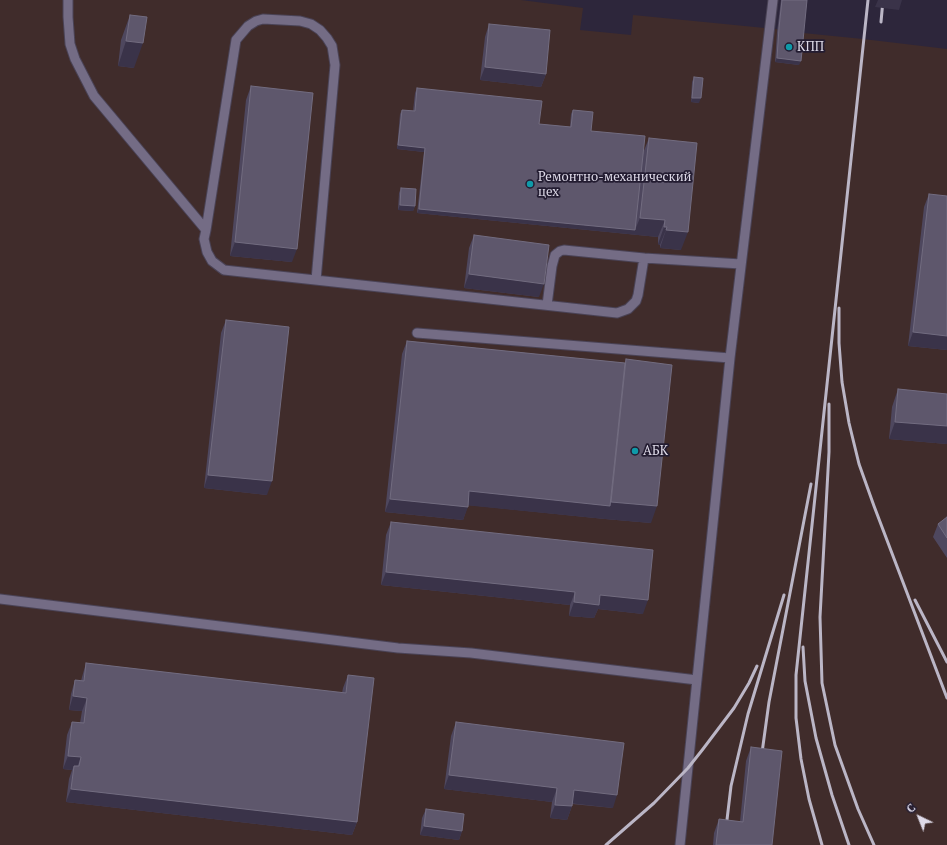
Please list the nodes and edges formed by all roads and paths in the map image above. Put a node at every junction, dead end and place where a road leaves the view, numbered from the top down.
1 (68, 0) edge
2 (773, 0) edge
3 (206, 230) junction
4 (644, 258) junction
5 (742, 264) junction
6 (316, 280) junction
7 (547, 305) junction
8 (417, 333) dead end
9 (730, 358) junction
10 (0, 600) edge
11 (697, 680) junction
12 (680, 845) edge

1 - 3 lane
2 - 5 lane
3 - 6 lane
3 - 6 lane
4 - 5 lane
4 - 7 lane
4 - 7 lane
5 - 9 lane
6 - 7 lane
8 - 9 lane
9 - 11 lane
10 - 11 lane
11 - 12 lane

